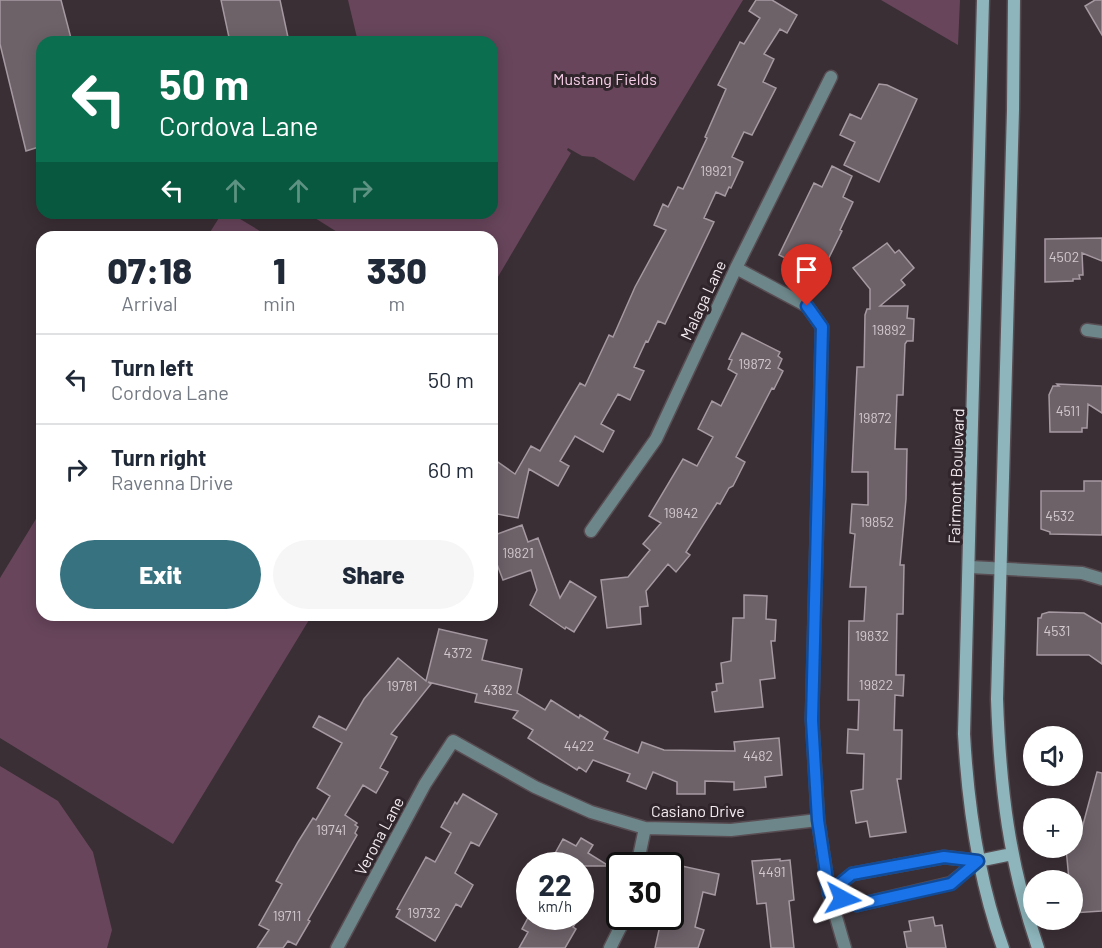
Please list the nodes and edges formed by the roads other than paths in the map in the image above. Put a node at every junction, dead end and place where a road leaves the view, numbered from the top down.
1 (983, 0) edge
2 (1014, 0) edge
3 (831, 77) dead end
4 (736, 268) junction
5 (1087, 330) dead end
6 (1102, 332) edge
7 (591, 531) dead end
8 (970, 567) junction
9 (1001, 568) junction
10 (1102, 579) edge
11 (453, 741) joint
12 (818, 820) junction
13 (645, 828) junction
14 (640, 852) edge
15 (1011, 854) junction
16 (978, 861) junction
17 (829, 893) junction
18 (619, 930) edge
19 (337, 948) edge
20 (610, 948) edge
21 (845, 948) edge
22 (1003, 948) edge
23 (1038, 948) edge

1 - 8 main road, Fairmont Boulevard
2 - 9 main road
3 - 4 street, Malaga Lane
4 - 7 street, Malaga Lane
4 - 12 street
5 - 6 street
8 - 9 street
8 - 16 main road, Fairmont Boulevard
9 - 10 street
9 - 15 main road
11 - 13 street, Casiano Drive
11 - 19 street, Verona Lane
12 - 13 street, Casiano Drive
12 - 17 street
13 - 14 street
15 - 16 main road
15 - 23 main road
16 - 17 street
16 - 17 street
16 - 22 main road, Fairmont Boulevard
17 - 21 street
18 - 20 street

